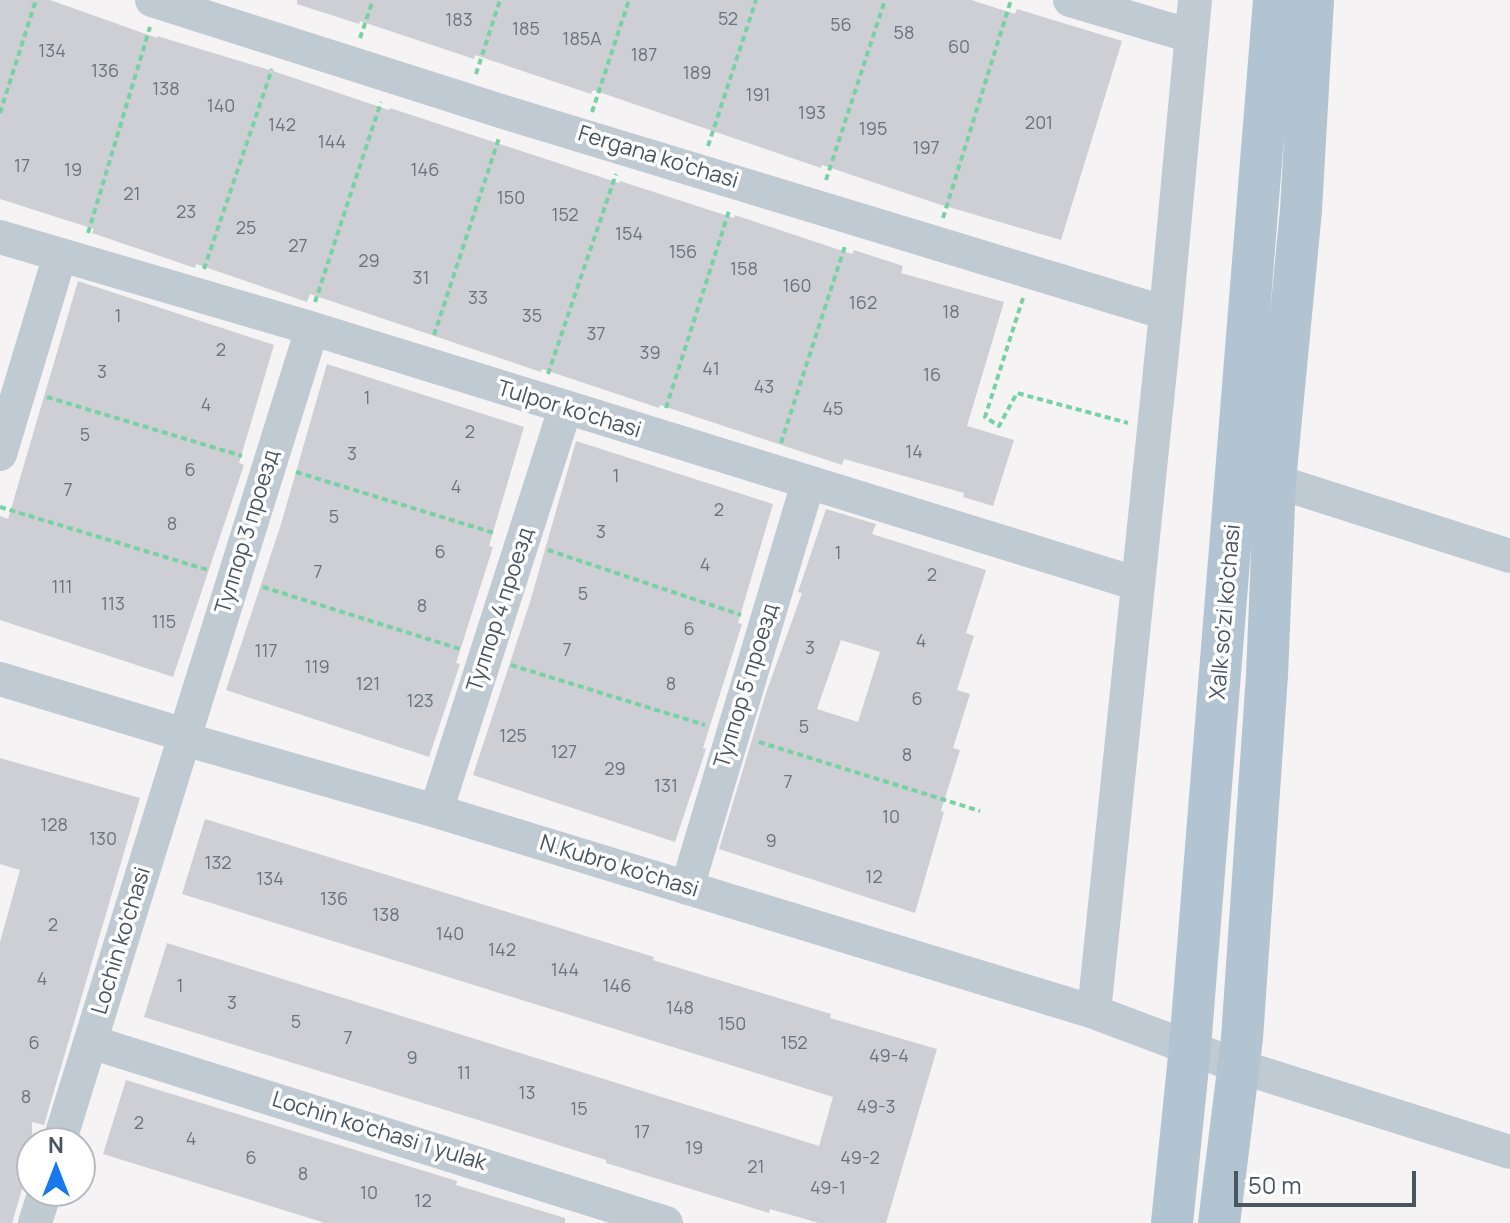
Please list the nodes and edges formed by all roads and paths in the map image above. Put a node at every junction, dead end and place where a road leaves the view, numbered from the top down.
1 (36, 0) edge
2 (373, 0) edge
3 (500, 0) edge
4 (629, 0) edge
5 (756, 0) edge
6 (885, 0) edge
7 (1011, 0) edge
8 (1070, 0) edge
9 (1195, 0) edge
10 (1274, 0) edge
11 (1313, 0) edge
12 (155, 1) edge
13 (227, 11) edge
14 (1191, 36) junction
15 (282, 40) junction
16 (352, 63) junction
17 (389, 75) junction
18 (467, 100) junction
19 (0, 113) edge
20 (507, 113) junction
21 (584, 136) junction
22 (624, 149) junction
23 (700, 171) junction
24 (738, 182) junction
25 (817, 205) junction
26 (854, 219) junction
27 (0, 237) edge
28 (935, 243) junction
29 (69, 258) junction
30 (1032, 273) junction
31 (196, 295) junction
32 (1166, 313) junction
33 (309, 328) junction
34 (424, 365) junction
35 (20, 389) junction
36 (552, 405) junction
37 (1154, 430) junction
38 (656, 437) junction
39 (0, 454) edge
40 (269, 464) junction
41 (772, 472) junction
42 (1275, 481) junction
43 (808, 483) junction
44 (522, 542) junction
45 (1510, 556) edge
46 (1138, 584) junction
47 (766, 623) junction
48 (0, 679) edge
49 (184, 737) junction
50 (436, 811) junction
51 (687, 888) junction
52 (1094, 1012) junction
53 (91, 1042) junction
54 (1190, 1047) junction
55 (1238, 1066) junction
56 (64, 1127) edge
57 (1510, 1152) edge
58 (666, 1223) edge
59 (1172, 1223) edge
60 (1219, 1223) edge

1 - 19 path
2 - 16 path
3 - 18 path
4 - 21 path
5 - 23 path
6 - 25 path
7 - 28 path
8 - 14 street
9 - 14 street
10 - 54 main road, Xalk so'zi ko'chasi
11 - 42 main road, Xalk so'zi ko'chasi
12 - 13 street, Fergana ko'chasi
12 - 29 path
13 - 15 street, Fergana ko'chasi
14 - 32 street
15 - 16 street, Fergana ko'chasi
15 - 31 path
16 - 17 street, Fergana ko'chasi
17 - 18 street, Fergana ko'chasi
17 - 33 path
18 - 20 street, Fergana ko'chasi
20 - 21 street, Fergana ko'chasi
20 - 34 path
21 - 22 street, Fergana ko'chasi
22 - 23 street, Fergana ko'chasi
22 - 36 path
23 - 24 street, Fergana ko'chasi
24 - 25 street, Fergana ko'chasi
24 - 38 path
25 - 26 street, Fergana ko'chasi
26 - 28 street, Fergana ko'chasi
26 - 41 path
27 - 29 street, Tulpor ko'chasi
28 - 30 street, Fergana ko'chasi
29 - 31 street, Tulpor ko'chasi
29 - 35 street
30 - 32 street, Fergana ko'chasi
30 - 37 path
31 - 33 street, Tulpor ko'chasi
32 - 37 street
33 - 34 street, Tulpor ko'chasi
33 - 40 street, Тулпор 3 проезд
34 - 36 street, Tulpor ko'chasi
35 - 39 street
35 - 40 path
36 - 38 street, Tulpor ko'chasi
36 - 44 street, Тулпор 4 проезд
37 - 46 street
38 - 41 street, Tulpor ko'chasi
40 - 44 path
40 - 49 street, Тулпор 3 проезд
41 - 43 street, Tulpor ko'chasi
42 - 45 street
42 - 55 main road, Xalk so'zi ko'chasi
43 - 46 street, Tulpor ko'chasi
43 - 47 street, Тулпор 5 проезд
44 - 47 path
44 - 50 street, Тулпор 4 проезд
46 - 52 street
47 - 51 street, Тулпор 5 проезд
48 - 49 street, N.Kubro ko'chasi
49 - 50 street, N.Kubro ko'chasi
49 - 53 street, Lochin ko'chasi
50 - 51 street, N.Kubro ko'chasi
51 - 52 street, N.Kubro ko'chasi
52 - 54 street, N.Kubro ko'chasi
53 - 56 street, Lochin ko'chasi
53 - 58 street, Lochin ko'chasi 1 yulak
54 - 55 street, N.Kubro ko'chasi
54 - 59 main road, Xalk so'zi ko'chasi
55 - 57 street, N.Kubro ko'chasi
55 - 60 main road, Xalk so'zi ko'chasi

